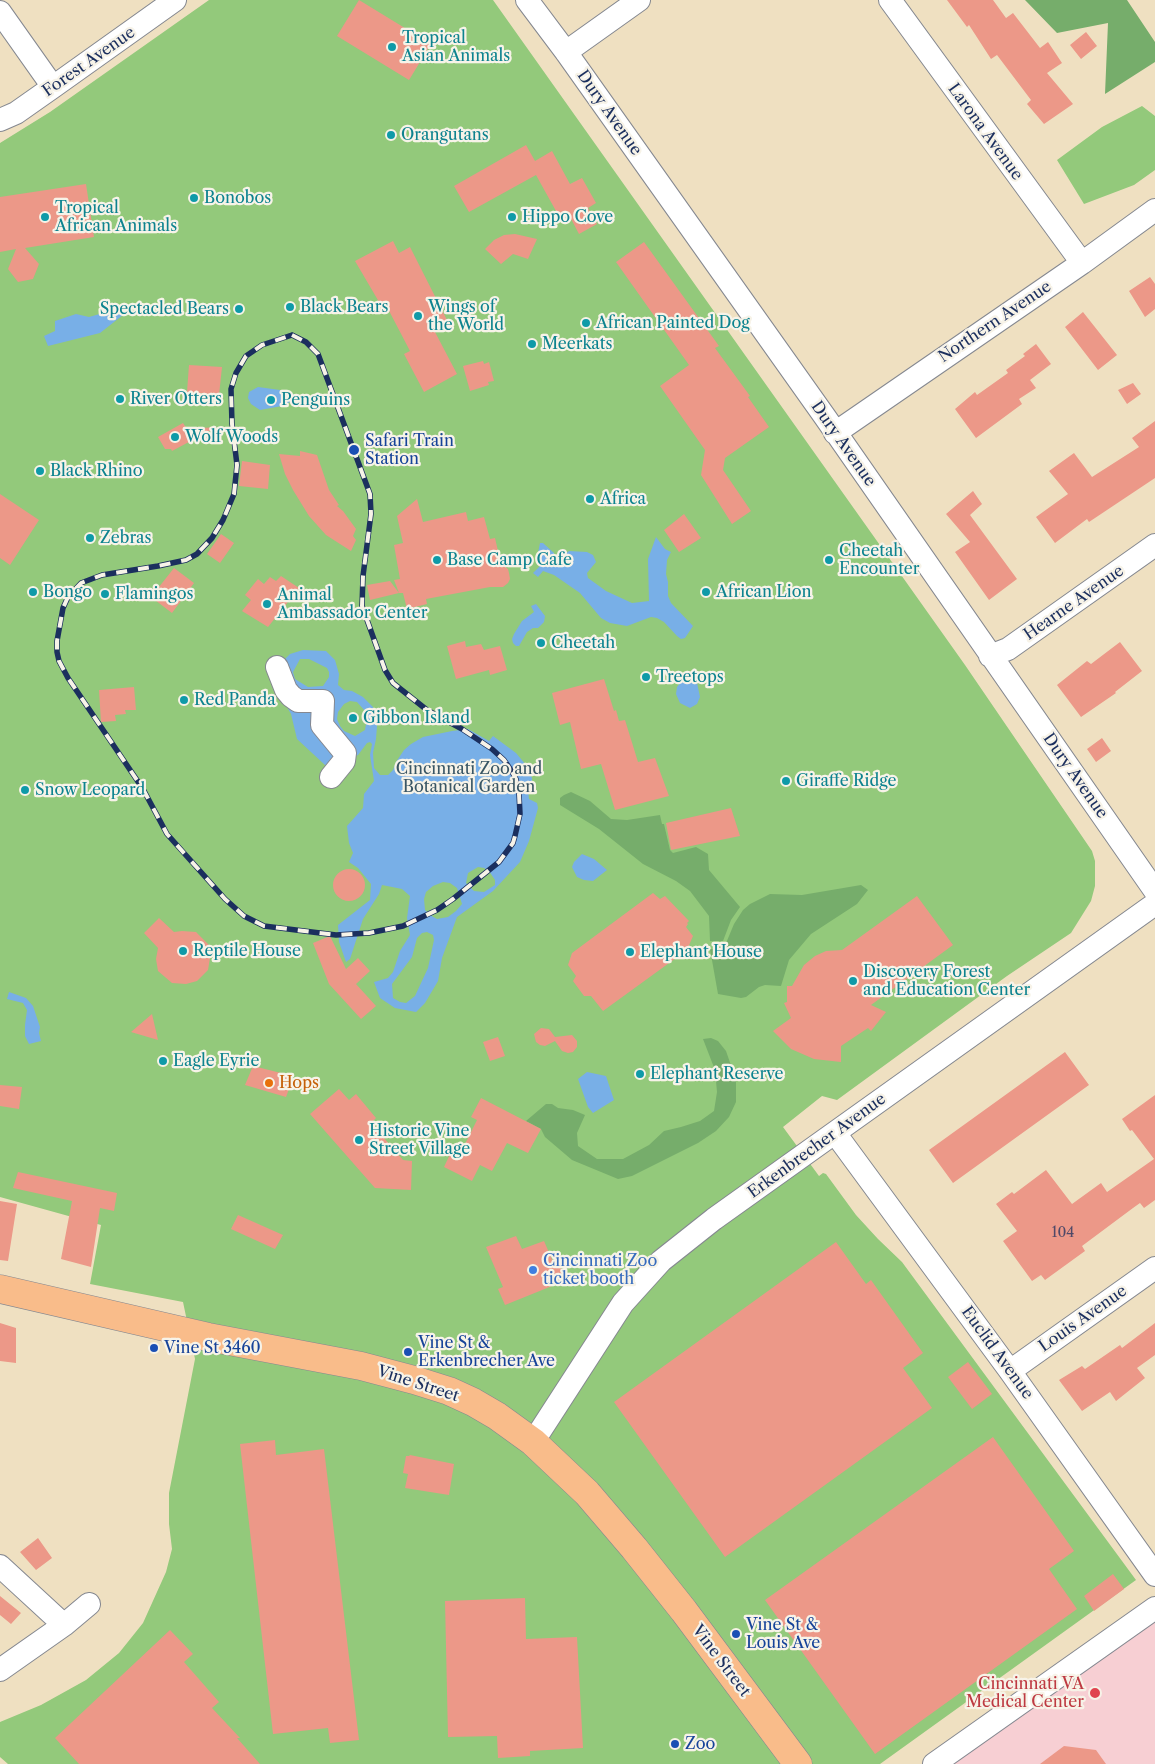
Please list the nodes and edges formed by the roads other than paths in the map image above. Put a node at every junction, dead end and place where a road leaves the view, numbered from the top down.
1 (175, 0) edge
2 (527, 0) edge
3 (640, 0) edge
4 (890, 0) edge
5 (0, 12) edge
6 (566, 52) junction
7 (53, 87) junction
8 (0, 120) edge
9 (1155, 210) edge
10 (1082, 263) junction
11 (835, 433) junction
12 (1155, 546) edge
13 (990, 656) junction
14 (277, 667) dead end
15 (331, 778) dead end
16 (1155, 891) edge
17 (1155, 904) edge
18 (835, 1133) junction
19 (1155, 1268) edge
20 (0, 1289) edge
21 (1010, 1371) junction
22 (533, 1442) junction
23 (0, 1566) edge
24 (1155, 1574) edge
25 (89, 1604) dead end
26 (1155, 1608) edge
27 (64, 1625) junction
28 (0, 1670) edge
29 (798, 1764) edge
30 (934, 1764) edge

1 - 7 street, Forest Avenue
2 - 6 street, Dury Avenue
3 - 6 street
4 - 10 street, Larona Avenue
5 - 7 street
6 - 11 street, Dury Avenue
7 - 8 street, Forest Avenue
9 - 10 street, Northern Avenue
10 - 11 street, Northern Avenue
11 - 13 street, Dury Avenue
12 - 13 street, Hearne Avenue
13 - 16 street, Dury Avenue
14 - 15 street
17 - 18 street, Erkenbrecher Avenue
18 - 21 street, Euclid Avenue
18 - 22 street, Erkenbrecher Avenue
19 - 21 street, Louis Avenue
20 - 22 main road, Vine Street
21 - 24 street, Euclid Avenue
22 - 29 main road, Vine Street
23 - 27 street
25 - 27 street
26 - 30 street
27 - 28 street

